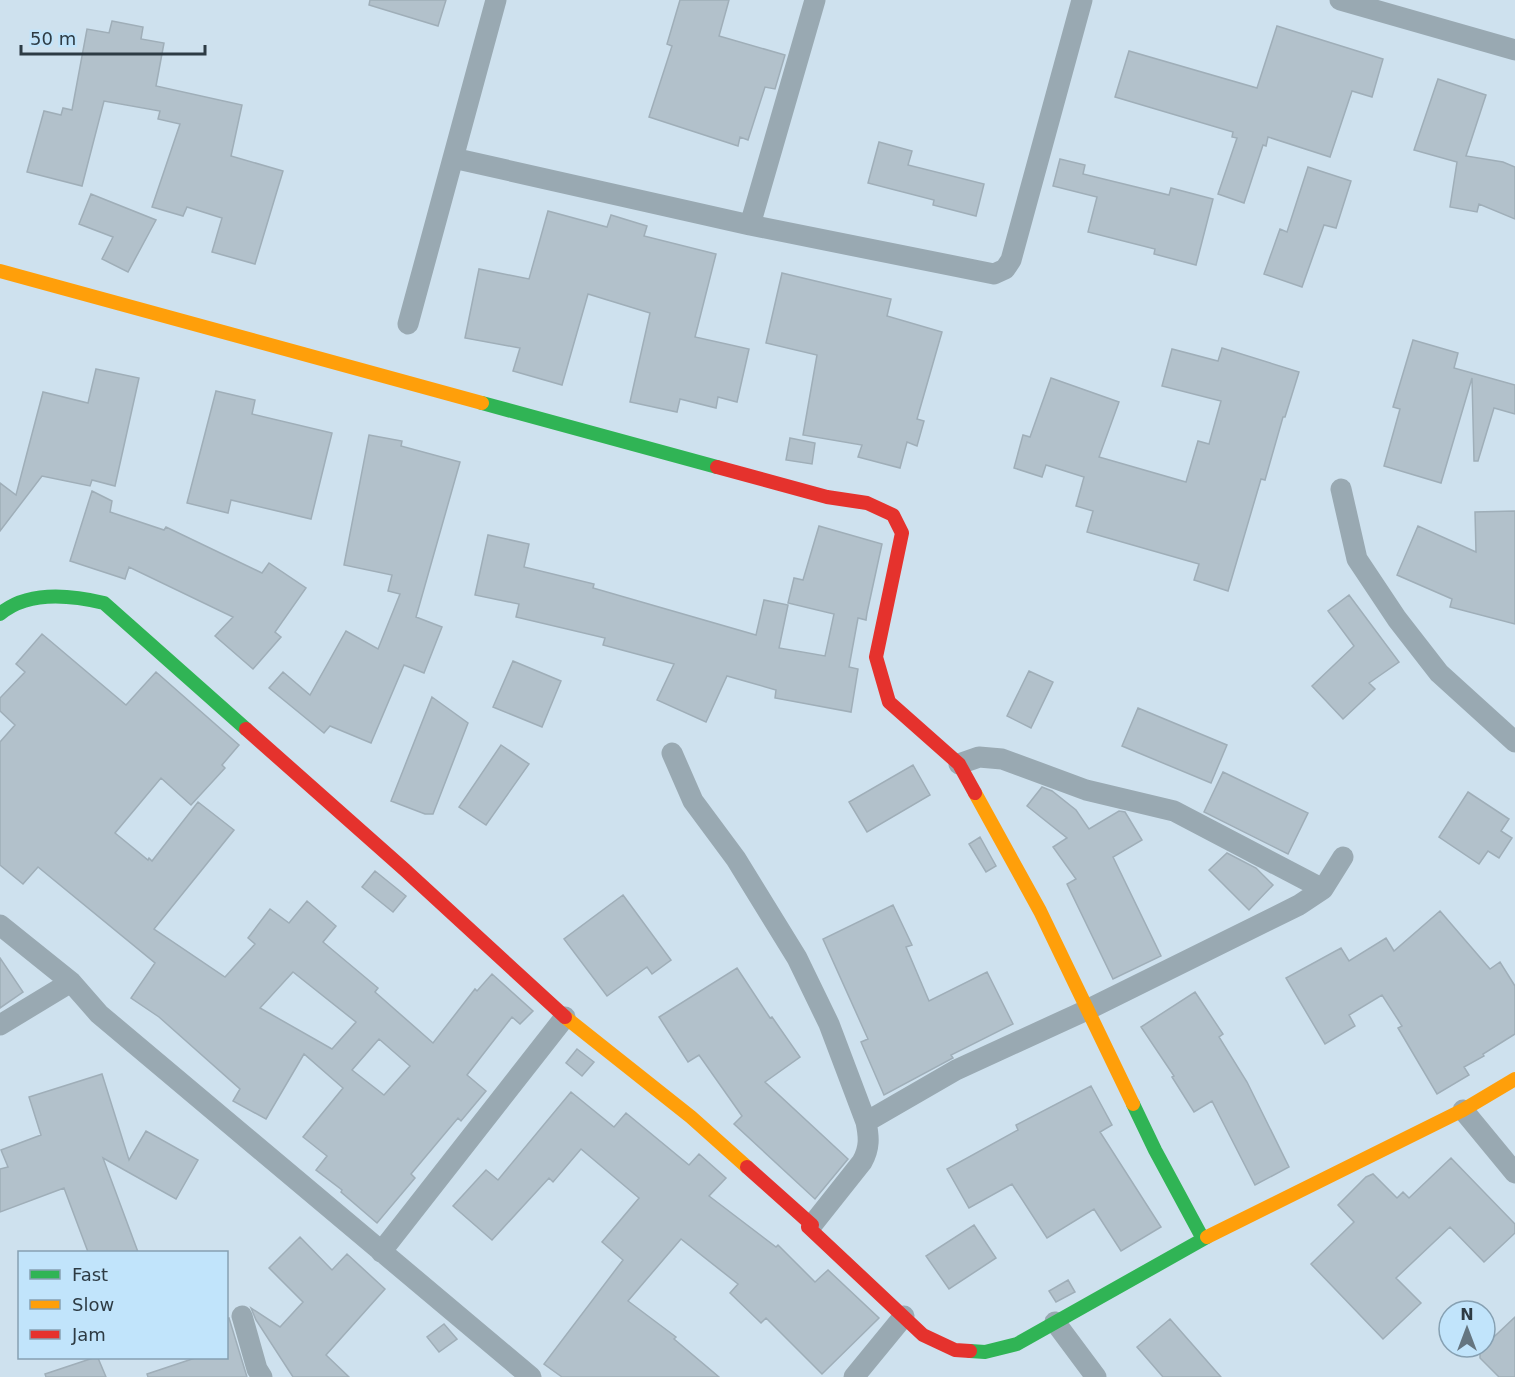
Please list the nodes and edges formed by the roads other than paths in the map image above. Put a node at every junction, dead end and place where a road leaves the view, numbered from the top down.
1 (496, 0) edge
2 (815, 0) edge
3 (1082, 0) edge
4 (1340, 0) edge
5 (1515, 50) edge
6 (453, 158) junction
7 (750, 225) junction
8 (0, 271) edge
9 (408, 324) dead end
10 (1341, 489) dead end
11 (0, 614) edge
12 (1515, 740) edge
13 (672, 753) dead end
14 (959, 764) junction
15 (1343, 857) dead end
16 (1323, 889) junction
17 (0, 925) edge
18 (71, 982) junction
19 (1089, 1008) junction
20 (565, 1017) junction
21 (0, 1025) edge
22 (1515, 1079) edge
23 (1463, 1110) junction
24 (866, 1122) junction
25 (1515, 1173) edge
26 (812, 1225) junction
27 (1203, 1239) junction
28 (381, 1252) junction
29 (242, 1316) dead end
30 (904, 1316) junction
31 (1055, 1322) junction
32 (262, 1377) edge
33 (531, 1377) edge
34 (854, 1377) edge
35 (1096, 1377) edge

1 - 6 street
2 - 7 street
3 - 7 street
4 - 5 street
6 - 7 street
6 - 9 street
8 - 14 street
10 - 12 street
11 - 20 street
13 - 24 street
14 - 16 street
14 - 19 street
15 - 16 street
16 - 19 street
17 - 18 street
18 - 21 street
18 - 28 street
19 - 24 street
19 - 27 street
20 - 26 street
20 - 28 street
22 - 23 street
23 - 25 street
23 - 27 street
24 - 26 street
26 - 30 street
27 - 31 street
28 - 33 street
29 - 32 street
30 - 31 street
30 - 34 street
31 - 35 street

